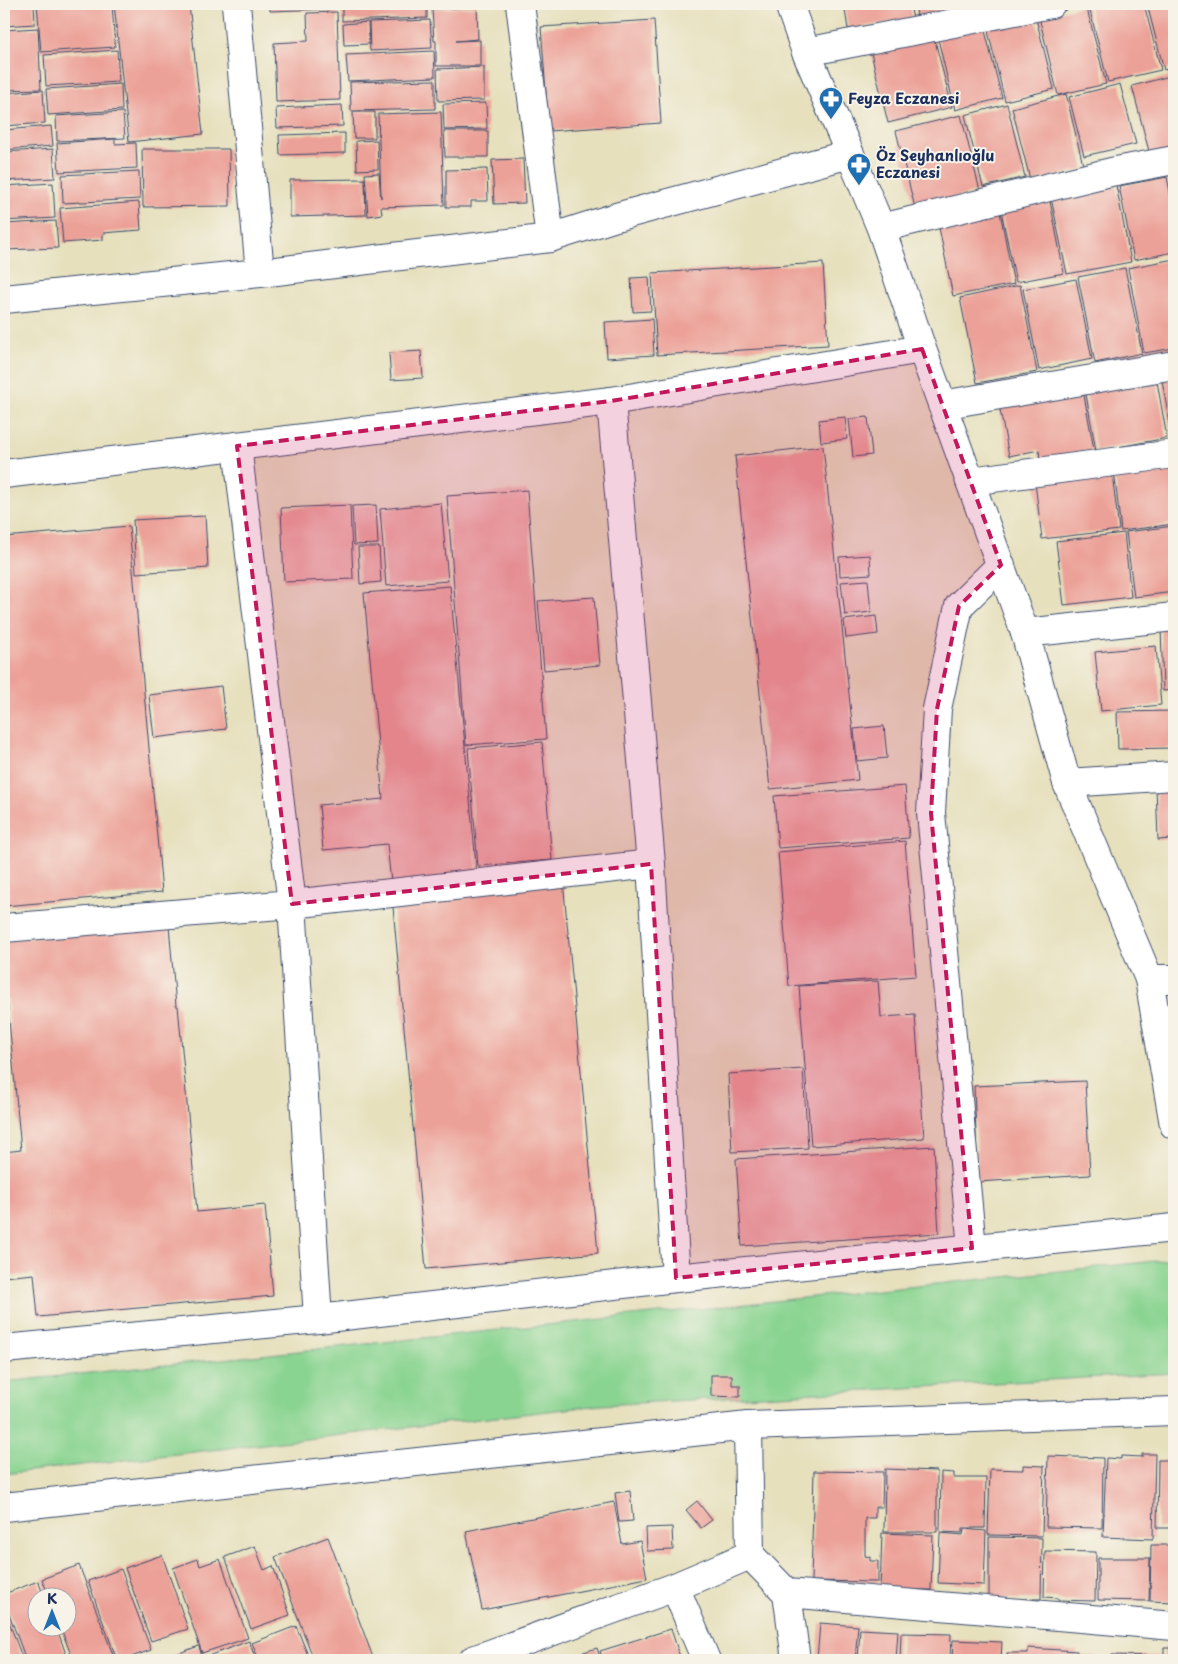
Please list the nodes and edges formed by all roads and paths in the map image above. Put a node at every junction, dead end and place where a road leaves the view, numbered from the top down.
1 (236, 4) edge
2 (520, 4) edge
3 (789, 4) edge
4 (1051, 4) edge
5 (806, 52) junction
6 (850, 154) junction
7 (1174, 160) edge
8 (881, 228) junction
9 (550, 238) junction
10 (260, 273) junction
11 (4, 299) edge
12 (922, 349) junction
13 (1174, 365) edge
14 (612, 401) junction
15 (942, 405) junction
16 (237, 446) junction
17 (1174, 454) edge
18 (4, 474) edge
19 (970, 482) junction
20 (1001, 564) junction
21 (1174, 617) edge
22 (1025, 633) junction
23 (1174, 776) edge
24 (1067, 782) junction
25 (651, 864) junction
26 (292, 904) junction
27 (4, 928) edge
28 (1162, 979) edge
29 (1174, 1125) edge
30 (1174, 1228) edge
31 (972, 1248) junction
32 (676, 1278) junction
33 (318, 1319) junction
34 (4, 1349) edge
35 (1174, 1411) edge
36 (748, 1426) junction
37 (4, 1507) edge
38 (750, 1555) junction
39 (675, 1586) junction
40 (787, 1593) junction
41 (1174, 1626) edge
42 (473, 1660) edge
43 (706, 1660) edge
44 (796, 1660) edge

1 - 10 street
2 - 9 street
3 - 5 street
4 - 5 street
5 - 6 street
6 - 8 street
6 - 9 street
7 - 8 street
8 - 12 street
9 - 10 street
10 - 11 street
12 - 14 street
12 - 15 street
13 - 15 street
14 - 16 street
14 - 25 street
15 - 19 street
16 - 18 street
16 - 26 street
17 - 19 street
19 - 20 street
20 - 22 street
20 - 31 street
21 - 22 street
22 - 24 street
23 - 24 street
24 - 28 street
25 - 26 street
25 - 32 street
26 - 27 street
26 - 33 street
28 - 29 street
30 - 31 street
31 - 32 street
32 - 33 street
33 - 34 street
35 - 36 street
36 - 37 street
36 - 38 street
38 - 39 street
38 - 40 street
39 - 42 street
39 - 43 street
40 - 41 street
40 - 44 street

